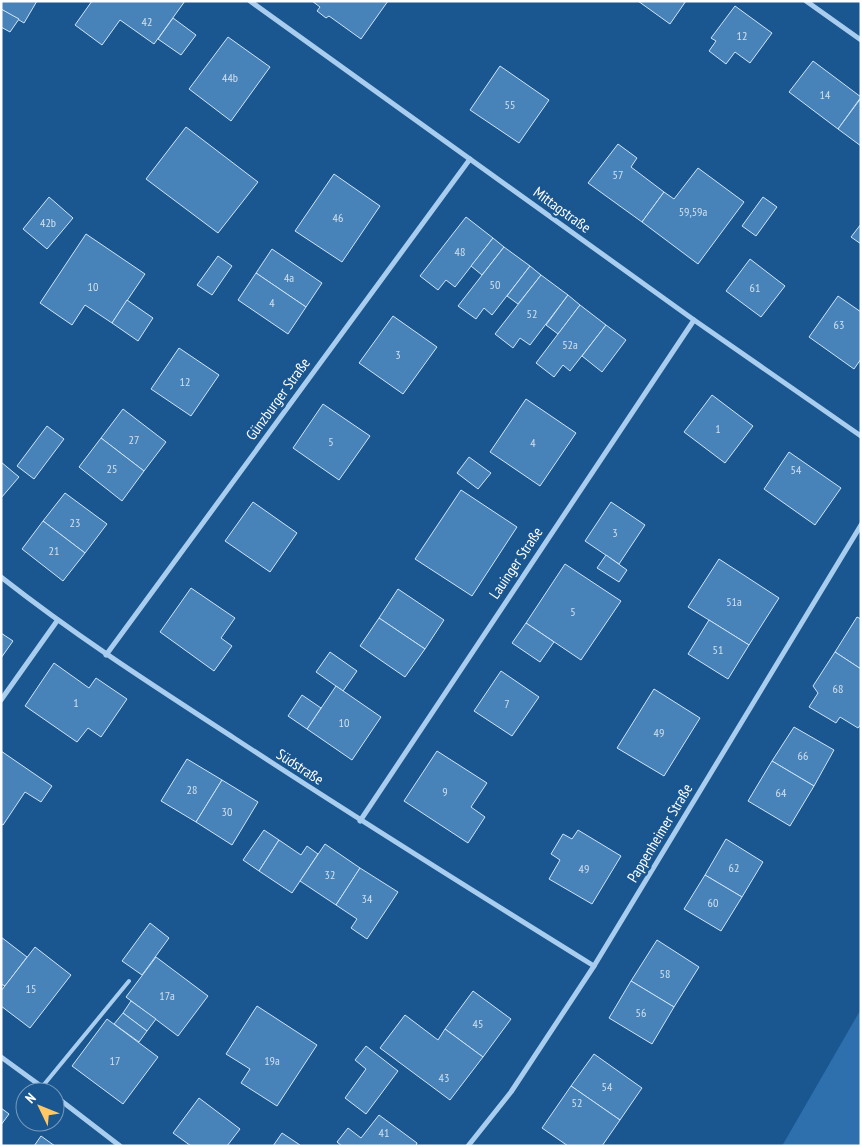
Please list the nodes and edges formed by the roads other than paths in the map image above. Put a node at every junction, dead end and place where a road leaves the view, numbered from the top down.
1 (250, 1) edge
2 (806, 1) edge
3 (861, 40) edge
4 (470, 159) junction
5 (694, 320) junction
6 (861, 436) edge
7 (861, 525) edge
8 (1, 577) edge
9 (57, 621) junction
10 (106, 655) junction
11 (1, 700) edge
12 (360, 821) junction
13 (594, 966) junction
14 (129, 981) dead end
15 (1, 1057) edge
16 (35, 1082) edge
17 (46, 1082) edge
18 (65, 1104) edge
19 (120, 1146) edge
20 (468, 1146) edge

1 - 4 street, Mittagstraße
2 - 3 street
4 - 5 street, Mittagstraße
4 - 10 street, Günzburger Straße
5 - 6 street, Mittagstraße
5 - 12 street, Lauinger Straße
7 - 13 street, Pappenheimer Straße
8 - 9 street, Südstraße
9 - 10 street, Südstraße
9 - 11 street
10 - 12 street, Südstraße
12 - 13 street, Südstraße
13 - 20 street, Pappenheimer Straße
14 - 17 lane
15 - 16 street
18 - 19 street

